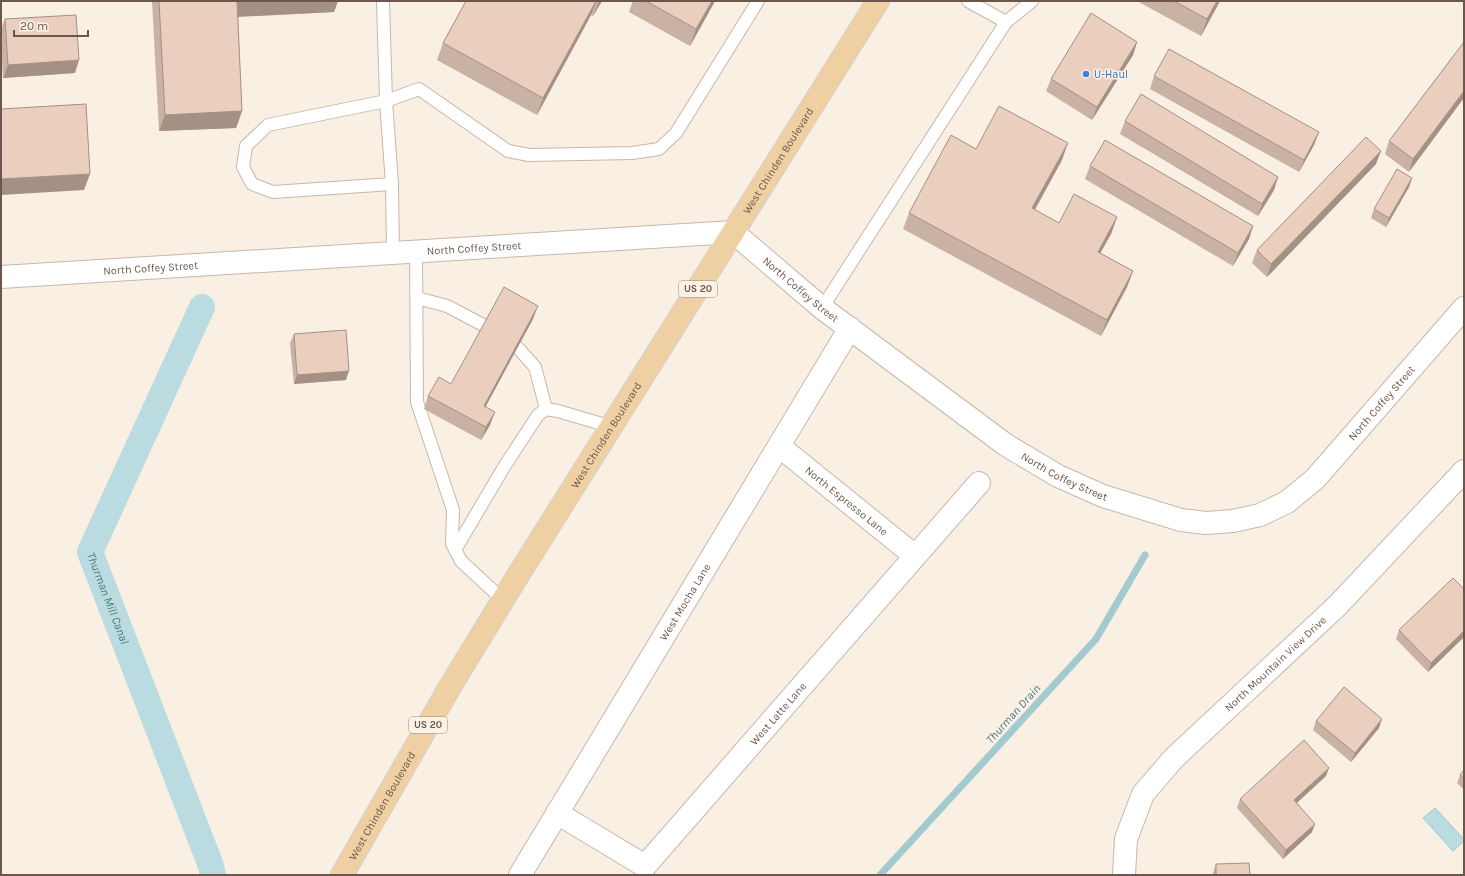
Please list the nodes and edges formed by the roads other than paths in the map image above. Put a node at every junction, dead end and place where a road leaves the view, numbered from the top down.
1 (383, 1) edge
2 (758, 1) edge
3 (878, 1) edge
4 (968, 1) edge
5 (1032, 1) edge
6 (1006, 22) junction
7 (386, 101) junction
8 (392, 184) junction
9 (733, 232) junction
10 (416, 251) junction
11 (393, 253) junction
12 (1, 277) edge
13 (417, 298) junction
14 (822, 308) junction
15 (1464, 308) edge
16 (485, 326) edge
17 (850, 328) junction
18 (518, 348) edge
19 (546, 409) junction
20 (612, 427) junction
21 (779, 446) junction
22 (1464, 471) edge
23 (979, 483) dead end
24 (455, 550) junction
25 (915, 556) junction
26 (503, 600) junction
27 (557, 813) junction
28 (342, 875) edge
29 (520, 875) edge
30 (1124, 875) edge

1 - 7 lane
2 - 7 lane
3 - 9 main road, West Chinden Boulevard / US 20
4 - 6 lane
5 - 6 lane
6 - 14 lane
7 - 8 lane
7 - 8 lane
8 - 11 lane
9 - 10 street, North Coffey Street
9 - 14 street, North Coffey Street
9 - 20 main road, West Chinden Boulevard / US 20
10 - 11 street, North Coffey Street
10 - 13 lane
11 - 12 street, North Coffey Street
13 - 16 lane
13 - 24 lane
14 - 17 street, North Coffey Street
15 - 17 street, North Coffey Street
17 - 21 street, West Mocha Lane
18 - 19 lane
19 - 20 lane
19 - 24 lane
20 - 26 main road, West Chinden Boulevard / US 20
21 - 25 street, North Espresso Lane
21 - 27 street, West Mocha Lane
22 - 30 street, North Mountain View Drive
23 - 25 street, West Latte Lane
24 - 26 lane
25 - 27 street, West Latte Lane
26 - 28 main road, West Chinden Boulevard / US 20
27 - 29 street, West Mocha Lane

